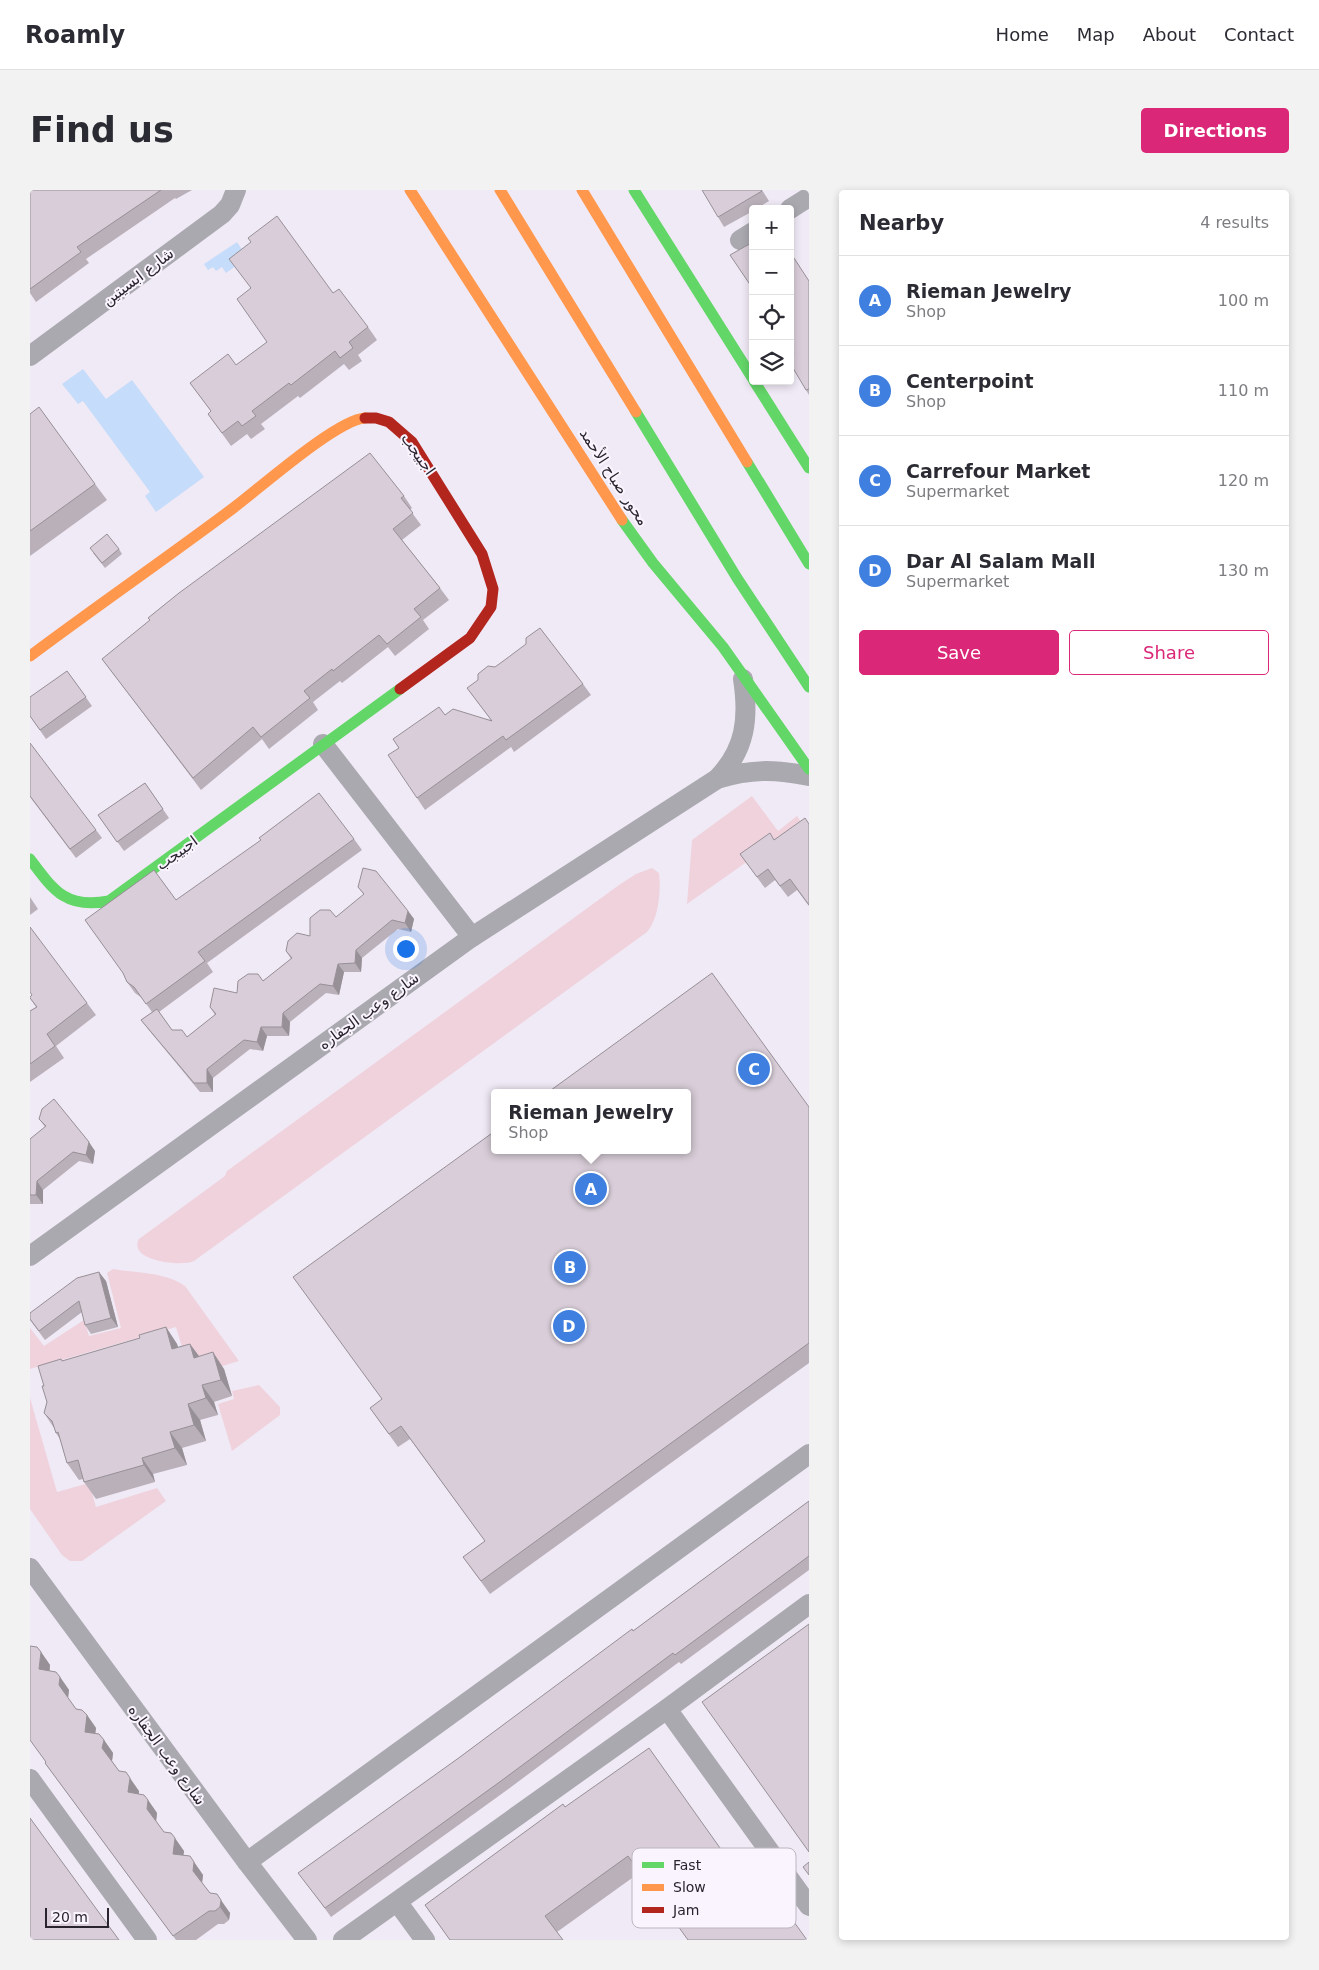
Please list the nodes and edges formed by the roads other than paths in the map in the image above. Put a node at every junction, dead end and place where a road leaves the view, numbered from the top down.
1 (236, 190) edge
2 (410, 190) edge
3 (500, 190) edge
4 (582, 190) edge
5 (634, 190) edge
6 (809, 197) edge
7 (794, 206) edge
8 (32, 351) edge
9 (749, 374) edge
10 (756, 385) edge
11 (809, 468) edge
12 (809, 564) edge
13 (30, 656) edge
14 (743, 674) junction
15 (809, 687) edge
16 (323, 744) junction
17 (809, 769) edge
18 (809, 776) edge
19 (717, 779) junction
20 (30, 858) edge
21 (472, 937) junction
22 (30, 1256) edge
23 (809, 1454) edge
24 (30, 1568) edge
25 (809, 1604) edge
26 (667, 1709) junction
27 (30, 1779) edge
28 (767, 1848) edge
29 (247, 1862) junction
30 (796, 1888) edge
31 (398, 1903) junction
32 (809, 1906) edge
33 (147, 1940) edge
34 (307, 1940) edge
35 (343, 1940) edge
36 (425, 1940) edge

1 - 8 street, شارع ابسيتين
2 - 14 main road, محور صباح الأحمد
3 - 15 main road
4 - 12 main road
5 - 9 main road
6 - 7 street
10 - 11 main road
13 - 16 main road, اجبيجب
14 - 17 main road, محور صباح الأحمد
14 - 19 street, شارع وعب الجفاره
16 - 20 main road, اجبيجب
16 - 21 street
18 - 19 street, شارع وعب الجفاره
19 - 21 street, شارع وعب الجفاره
21 - 22 street, شارع وعب الجفاره
23 - 29 street
24 - 29 street, شارع وعب الجفاره
25 - 26 street
26 - 28 street
26 - 31 street
27 - 33 street
29 - 34 street, شارع وعب الجفاره
30 - 32 street
31 - 35 street
31 - 36 street

